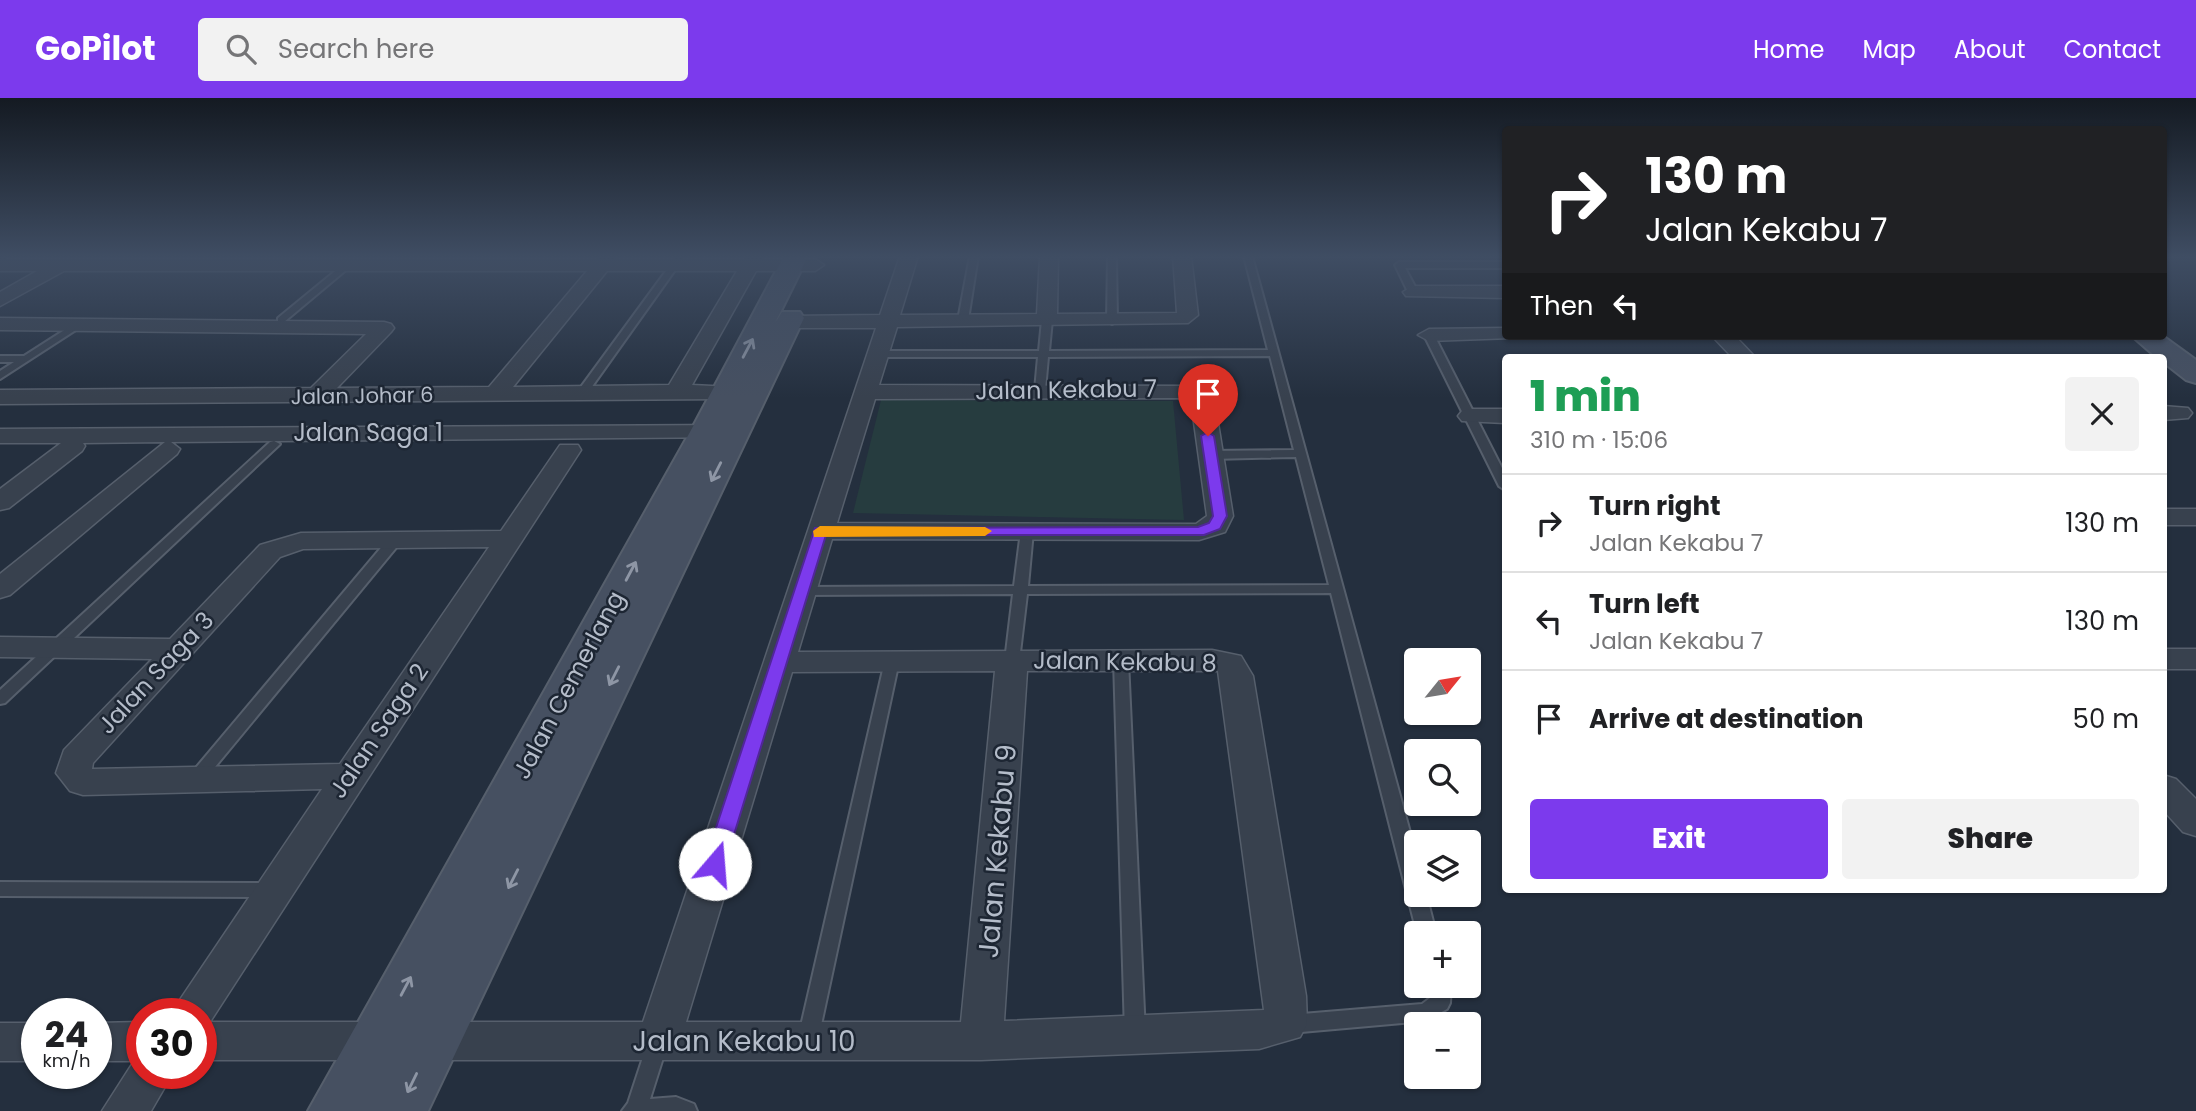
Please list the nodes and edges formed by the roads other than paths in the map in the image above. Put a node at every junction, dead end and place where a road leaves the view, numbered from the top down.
1 (303, 303) edge
2 (569, 303) edge
3 (647, 303) edge
4 (752, 303) edge
5 (767, 303) edge
6 (789, 303) edge
7 (893, 303) edge
8 (966, 303) edge
9 (1047, 303) edge
10 (1112, 303) edge
11 (1187, 303) edge
12 (1261, 303) edge
13 (281, 320) dead end
14 (963, 320) junction
15 (1046, 320) junction
16 (887, 321) junction
17 (1112, 321) junction
18 (789, 322) junction
19 (0, 324) edge
20 (80, 324) junction
21 (1502, 334) edge
22 (1429, 335) joint
23 (1727, 340) edge
24 (2151, 340) edge
25 (1274, 353) junction
26 (877, 354) junction
27 (1043, 354) junction
28 (1741, 354) edge
29 (0, 359) edge
30 (26, 359) junction
31 (2196, 374) edge
32 (0, 376) edge
33 (1040, 390) junction
34 (677, 392) junction
35 (724, 392) junction
36 (865, 392) junction
37 (582, 393) junction
38 (494, 395) junction
39 (0, 397) edge
40 (315, 397) junction
41 (1470, 416) junction
42 (1502, 416) edge
43 (721, 432) junction
44 (0, 436) edge
45 (274, 444) dead end
46 (73, 446) dead end
47 (168, 449) dead end
48 (569, 450) dead end
49 (1299, 453) junction
50 (1211, 455) junction
51 (1502, 480) edge
52 (0, 502) edge
53 (2167, 517) edge
54 (2196, 517) edge
55 (820, 531) junction
56 (1027, 531) junction
57 (509, 539) junction
58 (395, 540) junction
59 (14, 567) edge
60 (0, 589) edge
61 (1337, 589) junction
62 (1023, 590) junction
63 (802, 591) junction
64 (0, 647) edge
65 (55, 648) junction
66 (178, 649) junction
67 (2167, 659) edge
68 (2196, 659) edge
69 (1121, 660) junction
70 (892, 661) junction
71 (1012, 661) junction
72 (779, 662) junction
73 (0, 699) edge
74 (348, 776) junction
75 (195, 780) junction
76 (2167, 792) edge
77 (2196, 822) edge
78 (1404, 843) edge
79 (0, 889) edge
80 (274, 890) junction
81 (202, 998) edge
82 (1440, 998) edge
83 (1285, 1024) junction
84 (1135, 1035) junction
85 (217, 1041) edge
86 (376, 1041) junction
87 (432, 1041) junction
88 (658, 1041) junction
89 (981, 1041) junction
90 (0, 1042) edge
91 (21, 1042) edge
92 (807, 1042) junction
93 (140, 1089) edge
94 (125, 1111) edge
95 (338, 1111) edge
96 (398, 1111) edge
97 (635, 1111) edge
98 (685, 1111) edge

1 - 13 lane
2 - 38 street
3 - 37 lane
4 - 34 street
35 -> 5 main road, Jalan Cemerlang
6 - 18 main road, Jalan Cemerlang
7 - 16 street
8 - 14 lane
9 - 15 street
10 - 17 lane
11 - 17 street
12 - 25 lane
14 - 15 street
14 - 16 street
15 - 17 street
15 - 27 lane
16 - 18 street
16 - 26 street
18 - 43 main road, Jalan Cemerlang
19 - 20 street
20 - 30 lane
20 - 40 street
21 - 22 street
22 - 41 lane
23 - 28 street
24 - 31 main road
25 - 27 lane
25 - 49 lane
26 - 27 lane
26 - 36 street
27 - 33 lane
29 - 30 lane
30 - 32 lane
33 - 36 street, Jalan Kekabu 7
33 - 50 street, Jalan Kekabu 7
34 - 35 street, Jalan Johar 6
34 - 37 street, Jalan Johar 6
35 - 43 main road, Jalan Cemerlang
36 - 55 street
37 - 38 street, Jalan Johar 6
38 - 40 street, Jalan Johar 6
39 - 40 street, Jalan Johar 6
41 - 42 street
41 - 51 lane
43 - 44 street, Jalan Saga 1
86 -> 43 main road, Jalan Cemerlang
43 -> 87 main road, Jalan Cemerlang
45 - 65 lane
46 - 52 street
47 - 59 street
48 - 57 street, Jalan Saga 2
49 - 50 lane
49 - 61 lane
50 - 56 street, Jalan Kekabu 7
53 - 54 street
55 - 56 street, Jalan Kekabu 7
55 - 63 street
56 - 62 lane
57 - 58 street, Jalan Saga 3
57 - 74 street, Jalan Saga 2
58 - 66 street, Jalan Saga 3
58 - 75 lane
59 - 60 street
61 - 62 lane
61 - 78 lane
62 - 63 lane
62 - 71 lane
63 - 72 street
64 - 65 street
65 - 66 street
65 - 73 lane
66 - 75 street, Jalan Saga 3
67 - 68 street
69 - 71 street, Jalan Kekabu 8
69 - 83 street, Jalan Kekabu 8
69 - 84 lane
70 - 71 street, Jalan Kekabu 8
70 - 72 street, Jalan Kekabu 8
70 - 92 lane
71 - 89 street, Jalan Kekabu 9
72 - 88 street
74 - 75 street, Jalan Saga 3
74 - 80 street, Jalan Saga 2
76 - 77 street
79 - 80 lane
80 - 81 street, Jalan Saga 2
82 - 83 lane
83 - 84 street, Jalan Kekabu 10
84 - 89 street, Jalan Kekabu 10
85 - 86 street, Jalan Kekabu 10
86 - 87 street, Jalan Kekabu 10
86 - 95 main road, Jalan Cemerlang
87 - 88 street, Jalan Kekabu 10
87 -> 96 main road, Jalan Cemerlang
88 - 92 street, Jalan Kekabu 10
88 - 97 lane
89 - 92 street, Jalan Kekabu 10
90 - 91 street
93 - 94 street
97 - 98 lane

